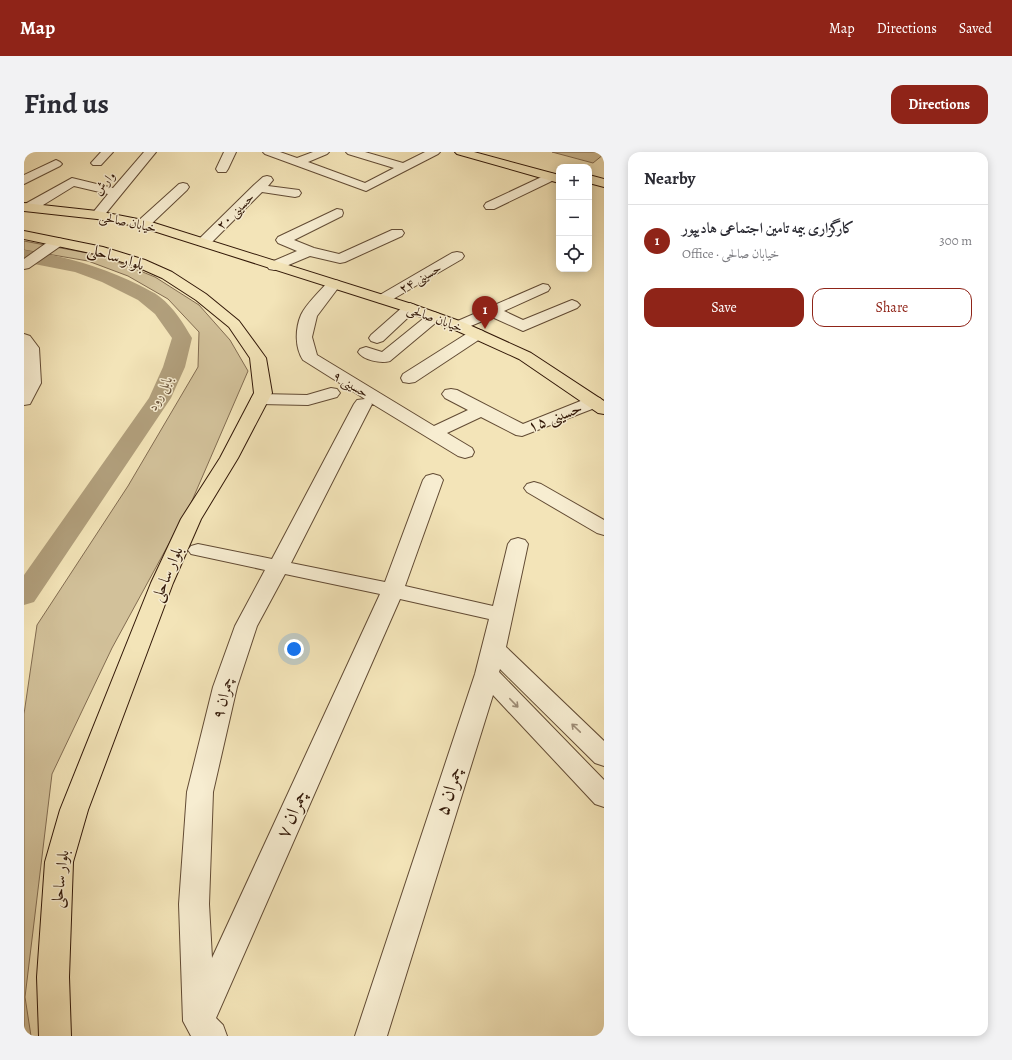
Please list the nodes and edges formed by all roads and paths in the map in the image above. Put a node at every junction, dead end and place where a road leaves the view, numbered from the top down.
1 (107, 152) edge
2 (150, 152) edge
3 (230, 152) edge
4 (323, 152) edge
5 (355, 152) edge
6 (394, 152) edge
7 (434, 152) edge
8 (461, 152) edge
9 (486, 152) edge
10 (277, 153) edge
11 (342, 158) dead end
12 (375, 159) junction
13 (297, 162) junction
14 (97, 163) dead end
15 (329, 163) dead end
16 (56, 164) dead end
17 (404, 167) junction
18 (222, 169) dead end
19 (315, 169) junction
20 (556, 176) edge
21 (24, 180) edge
22 (592, 180) edge
23 (604, 183) edge
24 (183, 187) dead end
25 (592, 189) edge
26 (116, 192) junction
27 (604, 192) edge
28 (295, 193) dead end
29 (490, 206) dead end
30 (26, 209) edge
31 (337, 213) dead end
32 (90, 220) junction
33 (143, 224) junction
34 (397, 233) dead end
35 (24, 235) edge
36 (63, 238) junction
37 (204, 242) junction
38 (310, 250) junction
39 (457, 256) dead end
40 (24, 264) edge
41 (274, 266) junction
42 (334, 284) junction
43 (543, 288) dead end
44 (383, 299) junction
45 (572, 305) dead end
46 (410, 308) junction
47 (492, 312) junction
48 (434, 317) junction
49 (459, 326) junction
50 (477, 334) junction
51 (377, 338) dead end
52 (24, 339) edge
53 (366, 352) dead end
54 (409, 378) dead end
55 (331, 394) dead end
56 (451, 394) dead end
57 (260, 399) junction
58 (24, 400) edge
59 (362, 404) dead end
60 (599, 405) edge
61 (481, 410) junction
62 (434, 433) junction
63 (465, 452) dead end
64 (433, 480) dead end
65 (534, 488) dead end
66 (603, 525) edge
67 (518, 544) dead end
68 (198, 550) dead end
69 (278, 567) junction
70 (393, 590) junction
71 (502, 614) junction
72 (494, 649) junction
73 (487, 674) junction
74 (604, 756) edge
75 (604, 796) edge
76 (205, 1029) edge
77 (55, 1036) edge
78 (371, 1036) edge

1 - 14 street
2 - 26 street, وارش
3 - 18 street
4 - 13 street
5 - 11 street
5 - 12 street
6 - 12 street
7 - 17 street
8 - 20 main road
9 - 20 main road
10 - 13 street
12 - 17 street
13 - 19 street
15 - 19 street
16 - 21 street
17 - 19 street
20 - 29 street
22 - 23 main road
24 - 33 street
25 - 27 main road
26 - 30 street
26 - 32 street, وارش
28 - 37 street, حسینی ٢٠
30 - 32 main road, خيابان صالحی
31 - 38 street
32 - 33 main road, خيابان صالحی
32 - 41 main road, خيابان صالحی
33 - 37 main road, خيابان صالحی
34 - 38 street
35 - 36 main road, بلوار ساحلی
36 - 40 street
36 - 57 main road, بلوار ساحلی
37 - 41 main road, خيابان صالحی
38 - 41 street
39 - 44 street, حسینی ۲۴
41 - 42 main road, خيابان صالحی
42 - 44 main road, خيابان صالحی
42 - 62 street, حسینی ٩
43 - 47 street
44 - 46 main road, خيابان صالحی
45 - 47 street
46 - 48 main road, خيابان صالحی
46 - 51 street
47 - 49 street
48 - 49 main road, خيابان صالحی
48 - 53 street
49 - 50 main road, خيابان صالحی
50 - 54 street
50 - 60 main road, خيابان صالحی
52 - 58 street
55 - 57 street
56 - 61 street, حسینی ۱۵
57 - 77 main road, بلوار ساحلی
59 - 69 street, چمران ۹
60 - 61 street, حسینی ۱۵
61 - 62 street
62 - 63 street, حسینی ٩
64 - 70 street, چمران ۷
65 - 66 street
67 - 71 street, چمران ۵
68 - 69 street
69 - 70 street
69 - 76 street, چمران ۹
70 - 71 street
70 - 76 street, چمران ۷
71 - 72 street, چمران ۵
72 - 73 street, چمران ۵
74 -> 72 street
73 -> 75 street
73 - 78 street, چمران ۵

